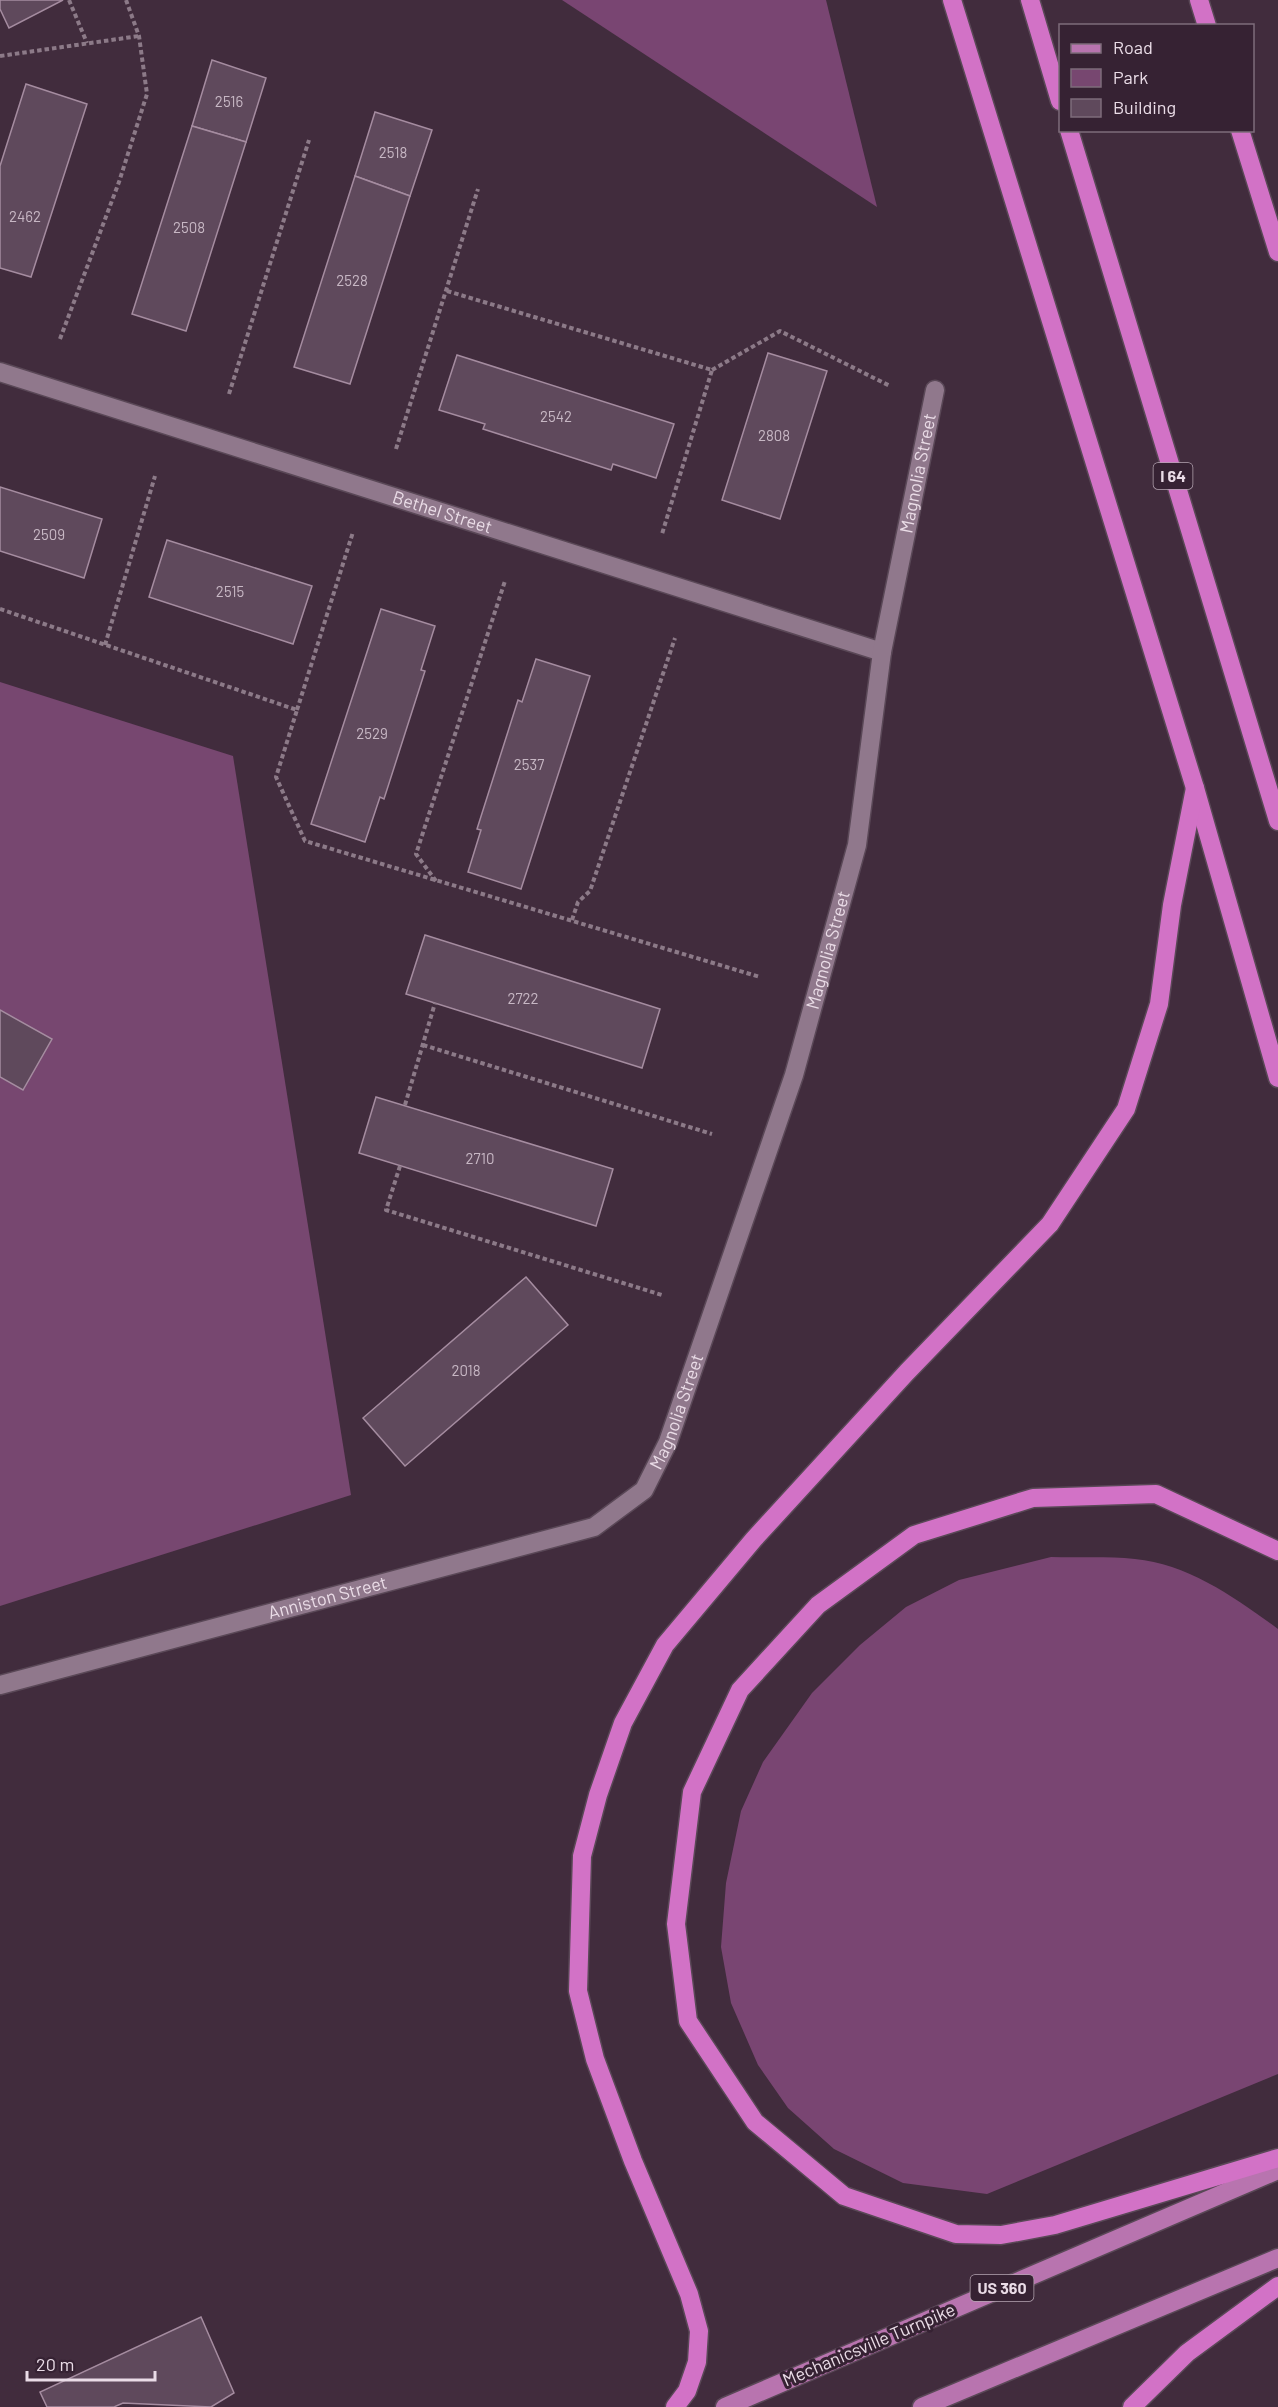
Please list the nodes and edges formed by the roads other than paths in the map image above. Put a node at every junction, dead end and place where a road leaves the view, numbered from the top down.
1 (952, 0) edge
2 (1030, 0) edge
3 (1199, 0) edge
4 (1206, 24) edge
5 (1059, 98) edge
6 (1071, 132) edge
7 (1241, 132) edge
8 (1260, 194) junction
9 (1278, 229) edge
10 (1278, 252) edge
11 (0, 372) edge
12 (935, 390) dead end
13 (882, 652) junction
14 (1195, 788) junction
15 (1278, 821) edge
16 (1278, 1078) edge
17 (644, 1490) joint
18 (1278, 1551) edge
19 (0, 1685) edge
20 (1278, 2157) edge
21 (1278, 2169) edge
22 (1278, 2258) edge
23 (1278, 2286) edge
24 (675, 2407) edge
25 (725, 2407) edge
26 (922, 2407) edge
27 (1132, 2407) edge

1 - 14 highway
2 - 5 highway
3 - 4 highway
6 - 15 highway, I 64
7 - 8 highway
8 - 9 highway
8 - 10 highway
11 - 13 street, Bethel Street
12 - 13 street, Magnolia Street
13 - 17 street, Magnolia Street
14 - 16 highway
14 - 24 highway
17 - 19 street, Anniston Street
18 - 20 highway
21 - 25 main road, Mechanicsville Turnpike / US 360
22 - 26 main road
23 - 27 highway

